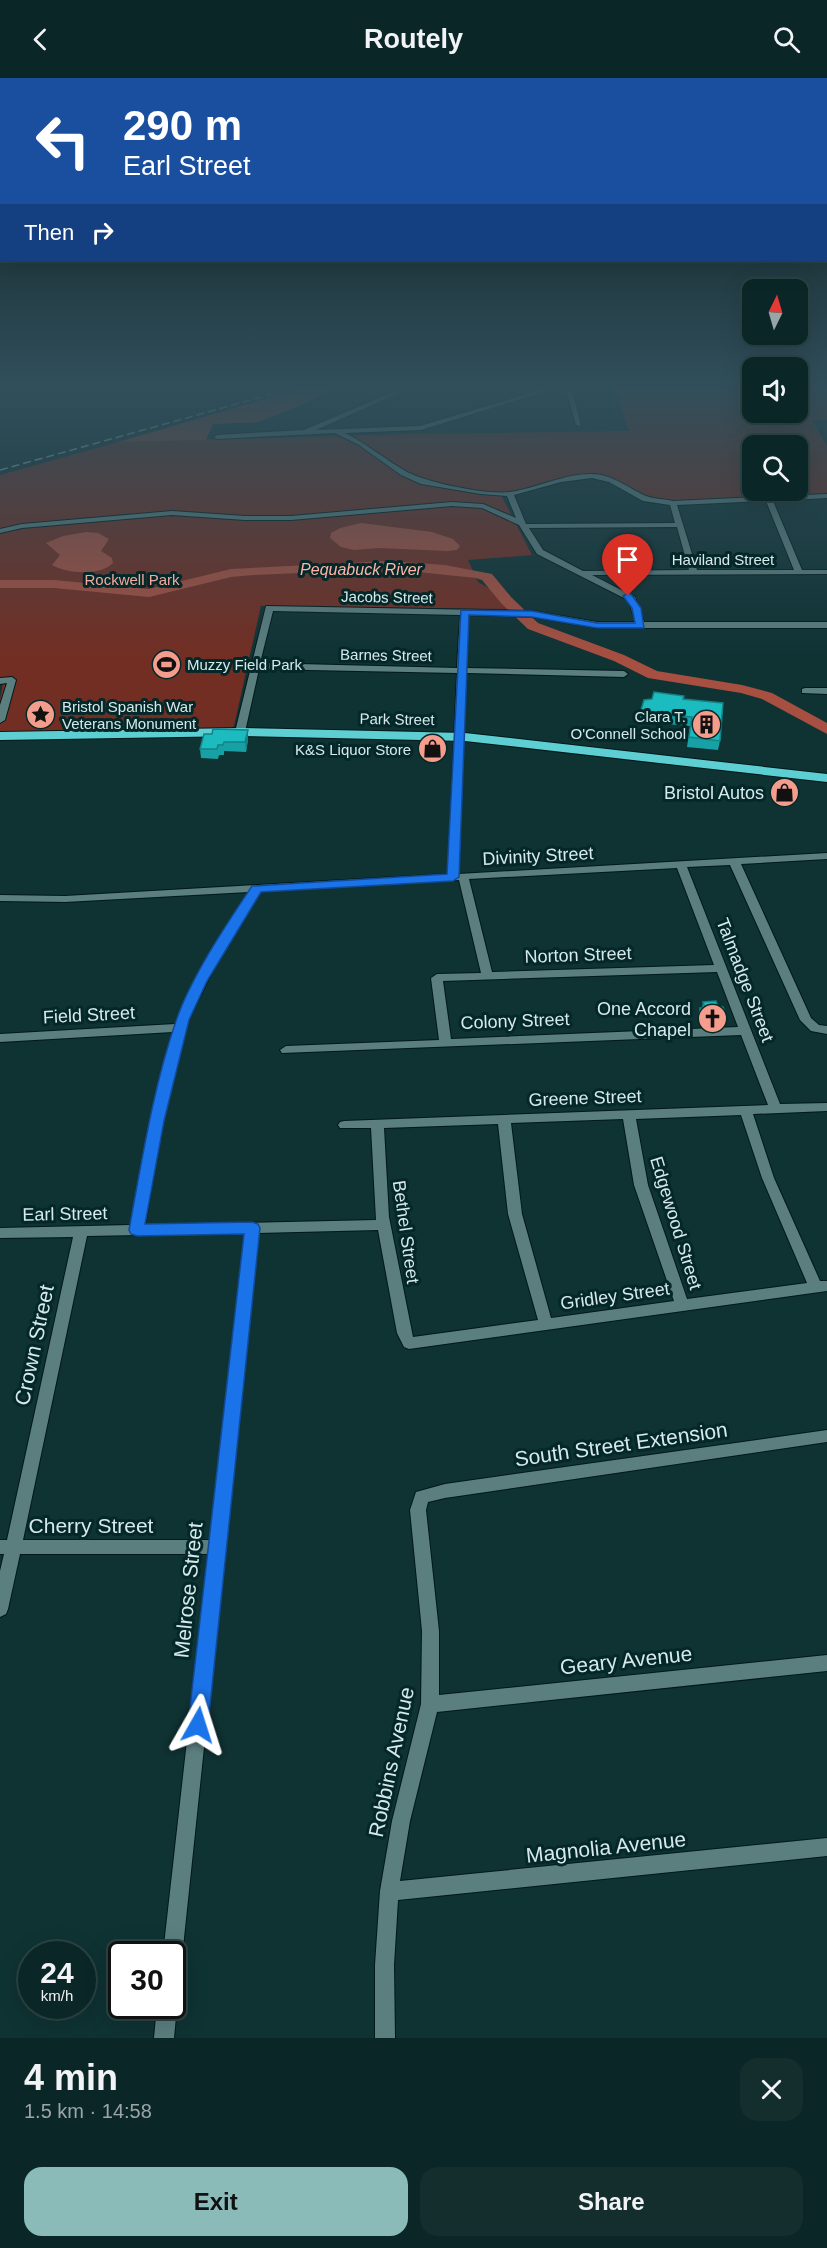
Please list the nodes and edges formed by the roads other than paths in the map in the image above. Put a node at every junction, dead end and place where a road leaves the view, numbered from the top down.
1 (414, 477) edge
2 (581, 477) edge
3 (599, 477) edge
4 (510, 494) junction
5 (827, 496) edge
6 (808, 497) edge
7 (742, 500) edge
8 (770, 501) edge
9 (674, 503) junction
10 (524, 524) junction
11 (680, 525) junction
12 (0, 531) edge
13 (694, 572) junction
14 (799, 572) junction
15 (827, 572) edge
16 (583, 573) junction
17 (464, 612) junction
18 (641, 626) junction
19 (826, 628) edge
20 (256, 666) junction
21 (461, 670) junction
22 (624, 674) dead end
23 (0, 681) edge
24 (805, 691) dead end
25 (827, 691) edge
26 (0, 720) edge
27 (240, 732) junction
28 (0, 736) edge
29 (459, 737) junction
30 (827, 778) edge
31 (827, 856) edge
32 (734, 861) junction
33 (681, 864) junction
34 (458, 877) junction
35 (257, 888) junction
36 (0, 898) edge
37 (720, 968) junction
38 (487, 976) junction
39 (180, 1028) junction
40 (821, 1029) edge
41 (745, 1030) junction
42 (0, 1038) edge
43 (445, 1042) junction
44 (286, 1050) dead end
45 (827, 1107) edge
46 (776, 1109) junction
47 (746, 1111) junction
48 (629, 1116) junction
49 (504, 1119) junction
50 (377, 1124) junction
51 (344, 1125) dead end
52 (383, 1225) junction
53 (252, 1228) junction
54 (137, 1230) junction
55 (81, 1232) junction
56 (0, 1233) edge
57 (822, 1287) edge
58 (682, 1305) junction
59 (546, 1324) junction
60 (409, 1343) joint
61 (827, 1436) edge
62 (422, 1497) joint
63 (6, 1546) edge
64 (217, 1547) junction
65 (0, 1609) edge
66 (827, 1664) edge
67 (430, 1704) junction
68 (827, 1847) edge
69 (389, 1891) junction
70 (174, 1941) edge
71 (166, 2019) edge
72 (164, 2038) edge
73 (385, 2038) edge

1 - 4 street
2 - 4 street
3 - 9 street
4 - 10 street
5 - 6 street
7 - 9 street
8 - 14 street
9 - 11 street
10 - 11 street
10 - 12 street
10 - 16 street
11 - 13 street
13 - 14 street, Haviland Street
13 - 16 street, Haviland Street
14 - 15 street, Haviland Street
16 - 18 street
17 - 18 street, Jacobs Street
17 - 20 street, Jacobs Street
17 - 21 street
18 - 19 street, Jacobs Street
20 - 21 street, Barnes Street
20 - 27 street
21 - 22 street, Barnes Street
21 - 29 street
23 - 26 street
24 - 25 street
27 - 28 highway, Park Street
27 - 29 highway, Park Street
29 - 30 highway, Park Street
29 - 34 street
31 - 32 street, Divinity Street
32 - 33 street, Divinity Street
32 - 40 street
33 - 34 street, Divinity Street
33 - 37 street, Talmadge Street
34 - 35 street, Divinity Street
34 - 38 street
35 - 36 street, Divinity Street
35 - 39 street
37 - 38 street, Norton Street
37 - 41 street, Talmadge Street
38 - 43 street, Norton Street
39 - 42 street, Field Street
39 - 54 street
41 - 43 street, Colony Street
41 - 46 street, Talmadge Street
43 - 44 street, Colony Street
45 - 46 street, Greene Street
46 - 47 street, Greene Street
47 - 48 street, Greene Street
47 - 57 street
48 - 49 street, Greene Street
48 - 58 street, Edgewood Street
49 - 50 street, Greene Street
49 - 59 street
50 - 51 street, Greene Street
50 - 52 street, Bethel Street
52 - 53 street, Earl Street
52 - 60 street, Bethel Street
53 - 54 street, Earl Street
53 - 64 street, Melrose Street
54 - 55 street, Earl Street
55 - 56 street, Earl Street
55 - 63 street, Crown Street
57 - 58 street, Gridley Street
58 - 59 street, Gridley Street
59 - 60 street, Gridley Street
61 - 62 street, South Street Extension
62 - 67 street, Robbins Avenue
63 - 64 street, Cherry Street
63 - 65 street, Crown Street
64 - 70 street, Melrose Street
66 - 67 street, Geary Avenue
67 - 69 street, Robbins Avenue
68 - 69 street, Magnolia Avenue
69 - 73 street, Robbins Avenue
71 - 72 street

